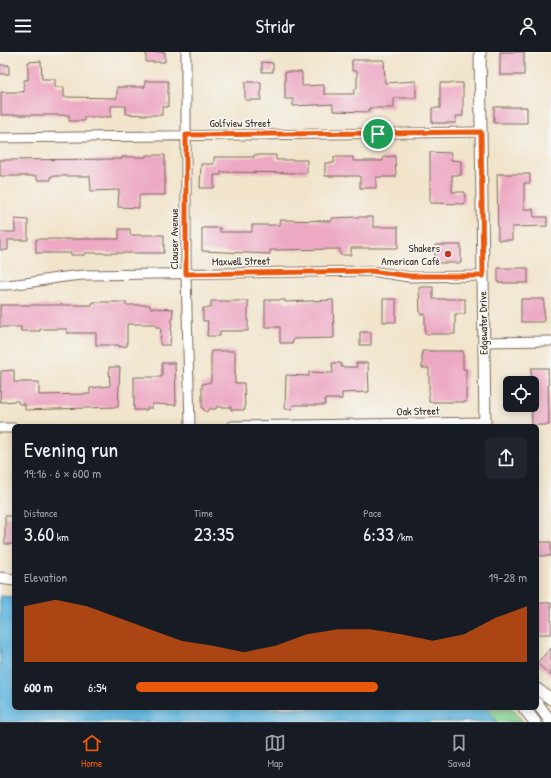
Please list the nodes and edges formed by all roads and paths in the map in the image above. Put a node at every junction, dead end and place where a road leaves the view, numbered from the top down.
1 (186, 52) edge
2 (480, 52) edge
3 (481, 132) junction
4 (186, 135) junction
5 (0, 138) edge
6 (186, 274) junction
7 (483, 276) junction
8 (0, 285) edge
9 (551, 341) edge
10 (484, 342) junction
11 (190, 424) edge
12 (411, 424) edge
13 (485, 424) edge
14 (0, 428) edge
15 (12, 428) edge
16 (0, 578) edge
17 (12, 580) edge
18 (539, 690) edge
19 (551, 699) edge
20 (539, 705) edge
21 (526, 710) edge
22 (549, 721) edge
23 (535, 722) edge

1 - 4 street, Clouser Avenue
2 - 3 street, Edgewater Drive
3 - 4 street, Golfview Street
3 - 7 street, Edgewater Drive
4 - 5 street, Golfview Street
4 - 6 street, Clouser Avenue
6 - 7 street, Maxwell Street
6 - 8 street, Maxwell Street
6 - 11 street, Clouser Avenue
7 - 10 street, Edgewater Drive
9 - 10 street
10 - 13 street, Edgewater Drive
12 - 13 street, Oak Street
14 - 15 street
16 - 17 street
18 - 19 street
20 - 22 street
21 - 23 street

